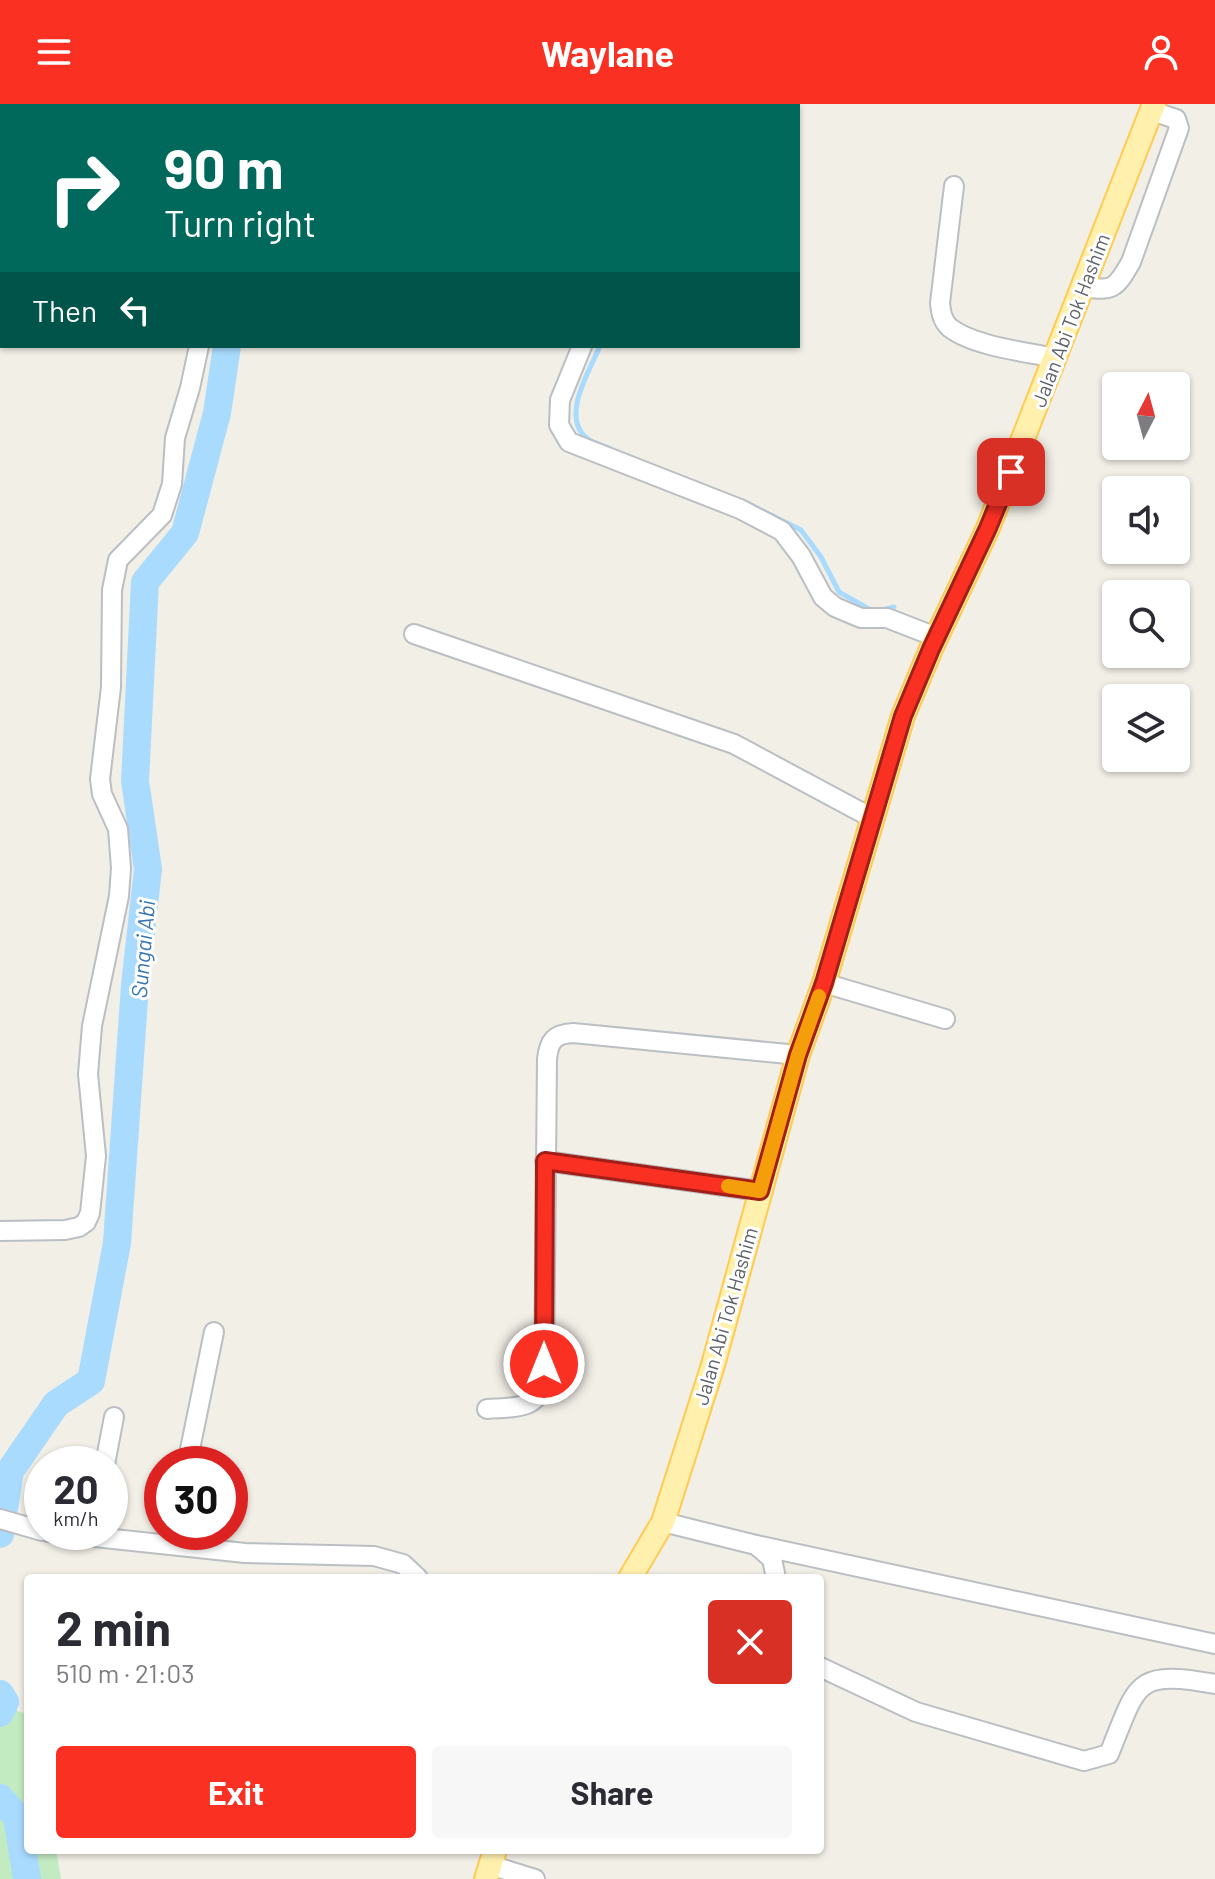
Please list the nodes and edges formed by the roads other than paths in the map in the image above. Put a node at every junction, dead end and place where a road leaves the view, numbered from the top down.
1 (1153, 108) edge
2 (954, 186) dead end
3 (1082, 287) junction
4 (199, 348) edge
5 (581, 348) edge
6 (1055, 358) junction
7 (414, 634) dead end
8 (936, 637) junction
9 (872, 818) junction
10 (824, 983) junction
11 (945, 1019) dead end
12 (798, 1055) junction
13 (545, 1161) junction
14 (760, 1191) junction
15 (0, 1231) edge
16 (214, 1332) dead end
17 (487, 1409) dead end
18 (114, 1417) dead end
19 (108, 1446) edge
20 (191, 1446) edge
21 (3, 1520) edge
22 (663, 1522) junction
23 (24, 1526) edge
24 (756, 1545) junction
25 (246, 1550) edge
26 (414, 1574) edge
27 (632, 1574) edge
28 (775, 1574) edge
29 (1215, 1644) edge
30 (824, 1669) edge
31 (1215, 1684) edge
32 (490, 1865) edge
33 (535, 1879) edge

1 - 3 main road, Jalan Abi Tok Hashim
1 - 3 street
2 - 6 street
3 - 6 main road, Jalan Abi Tok Hashim
4 - 15 street
5 - 8 street
6 - 8 main road, Jalan Abi Tok Hashim
7 - 9 street
8 - 9 main road, Jalan Abi Tok Hashim
9 - 10 main road, Jalan Abi Tok Hashim
10 - 11 street
10 - 12 main road, Jalan Abi Tok Hashim
12 - 13 street
12 - 14 main road, Jalan Abi Tok Hashim
13 - 14 street
13 - 17 street
14 - 22 main road, Jalan Abi Tok Hashim
16 - 20 street
18 - 19 street
21 - 23 street
22 - 24 street
22 - 27 main road, Jalan Abi Tok Hashim
24 - 28 street
24 - 29 street
25 - 26 street
30 - 31 street
32 - 33 street

